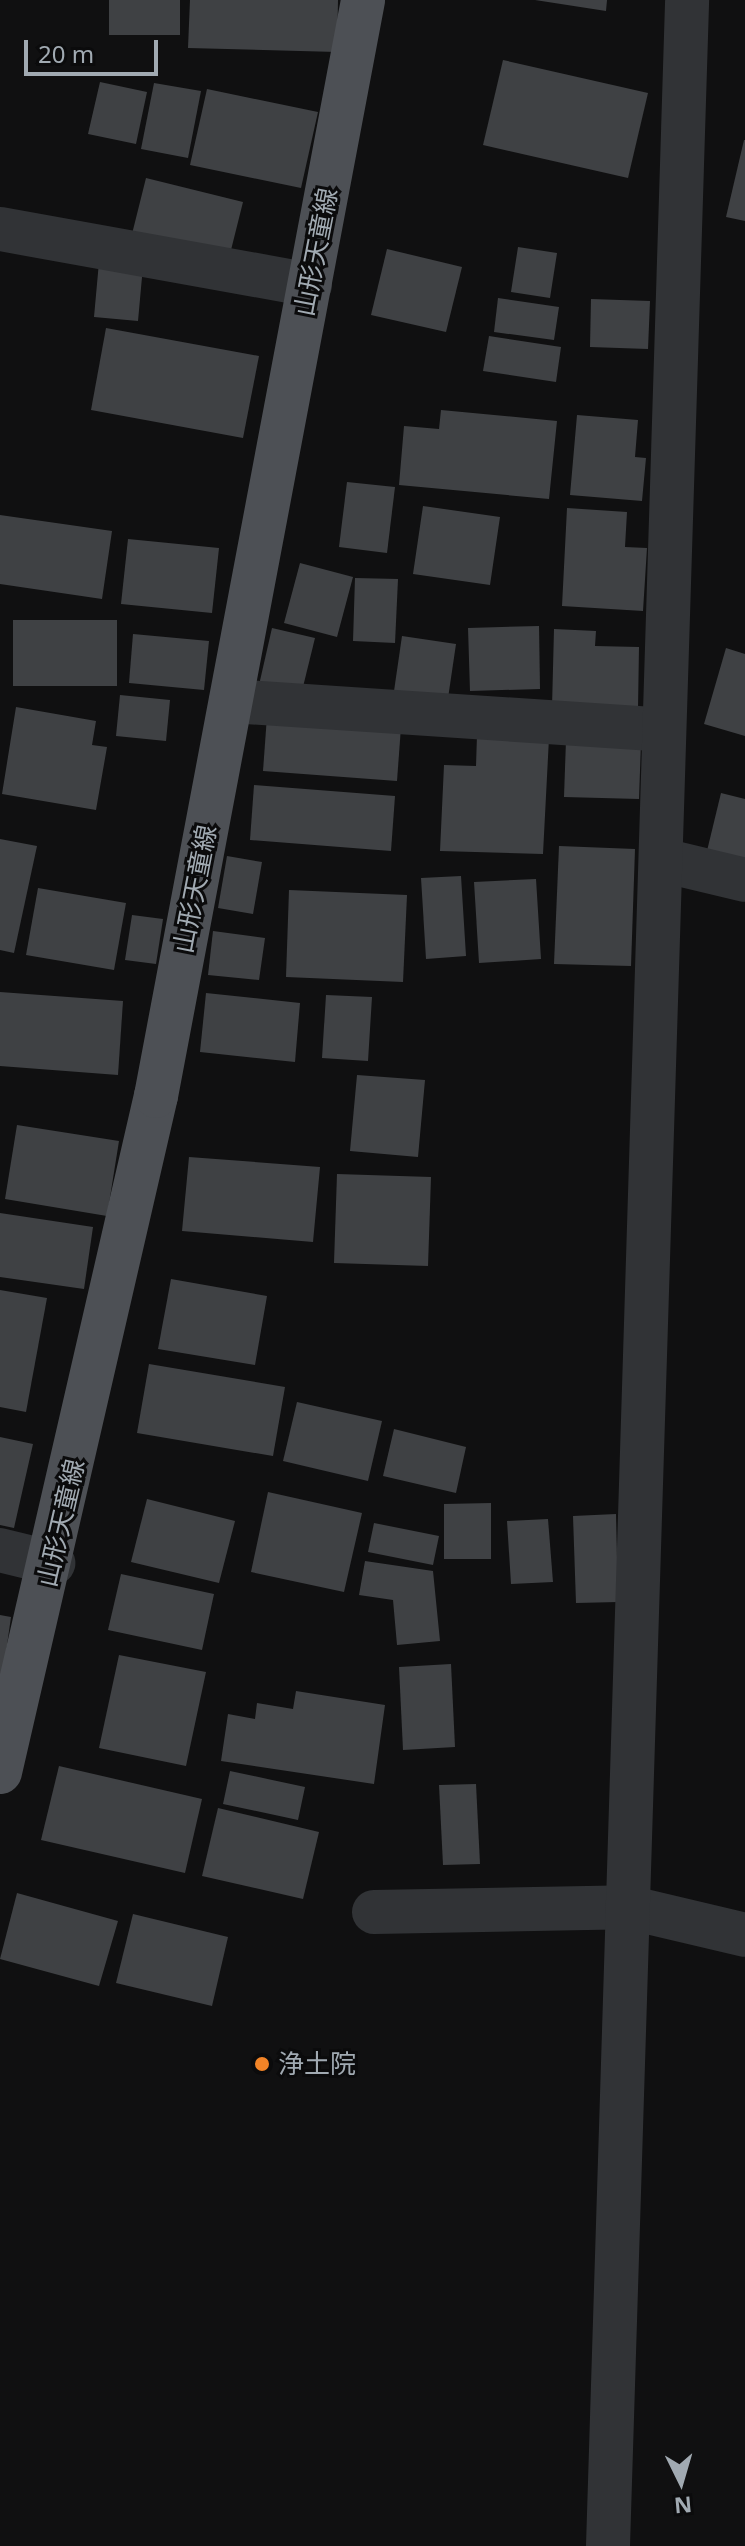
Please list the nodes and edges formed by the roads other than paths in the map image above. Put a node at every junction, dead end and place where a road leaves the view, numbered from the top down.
1 (363, 0) edge
2 (687, 0) edge
3 (0, 229) edge
4 (310, 285) junction
5 (231, 701) junction
6 (664, 730) junction
7 (662, 860) junction
8 (745, 880) edge
9 (0, 1550) edge
10 (53, 1563) junction
11 (0, 1772) edge
12 (627, 1907) junction
13 (374, 1912) dead end
14 (745, 1935) edge
15 (608, 2546) edge

1 - 4 main road, 山形天童線
2 - 6 street
3 - 4 street
4 - 5 main road, 山形天童線
5 - 6 street
5 - 10 main road, 山形天童線
6 - 7 street
7 - 8 street
7 - 12 street
9 - 10 street
10 - 11 main road, 山形天童線
12 - 13 street
12 - 14 street
12 - 15 street

